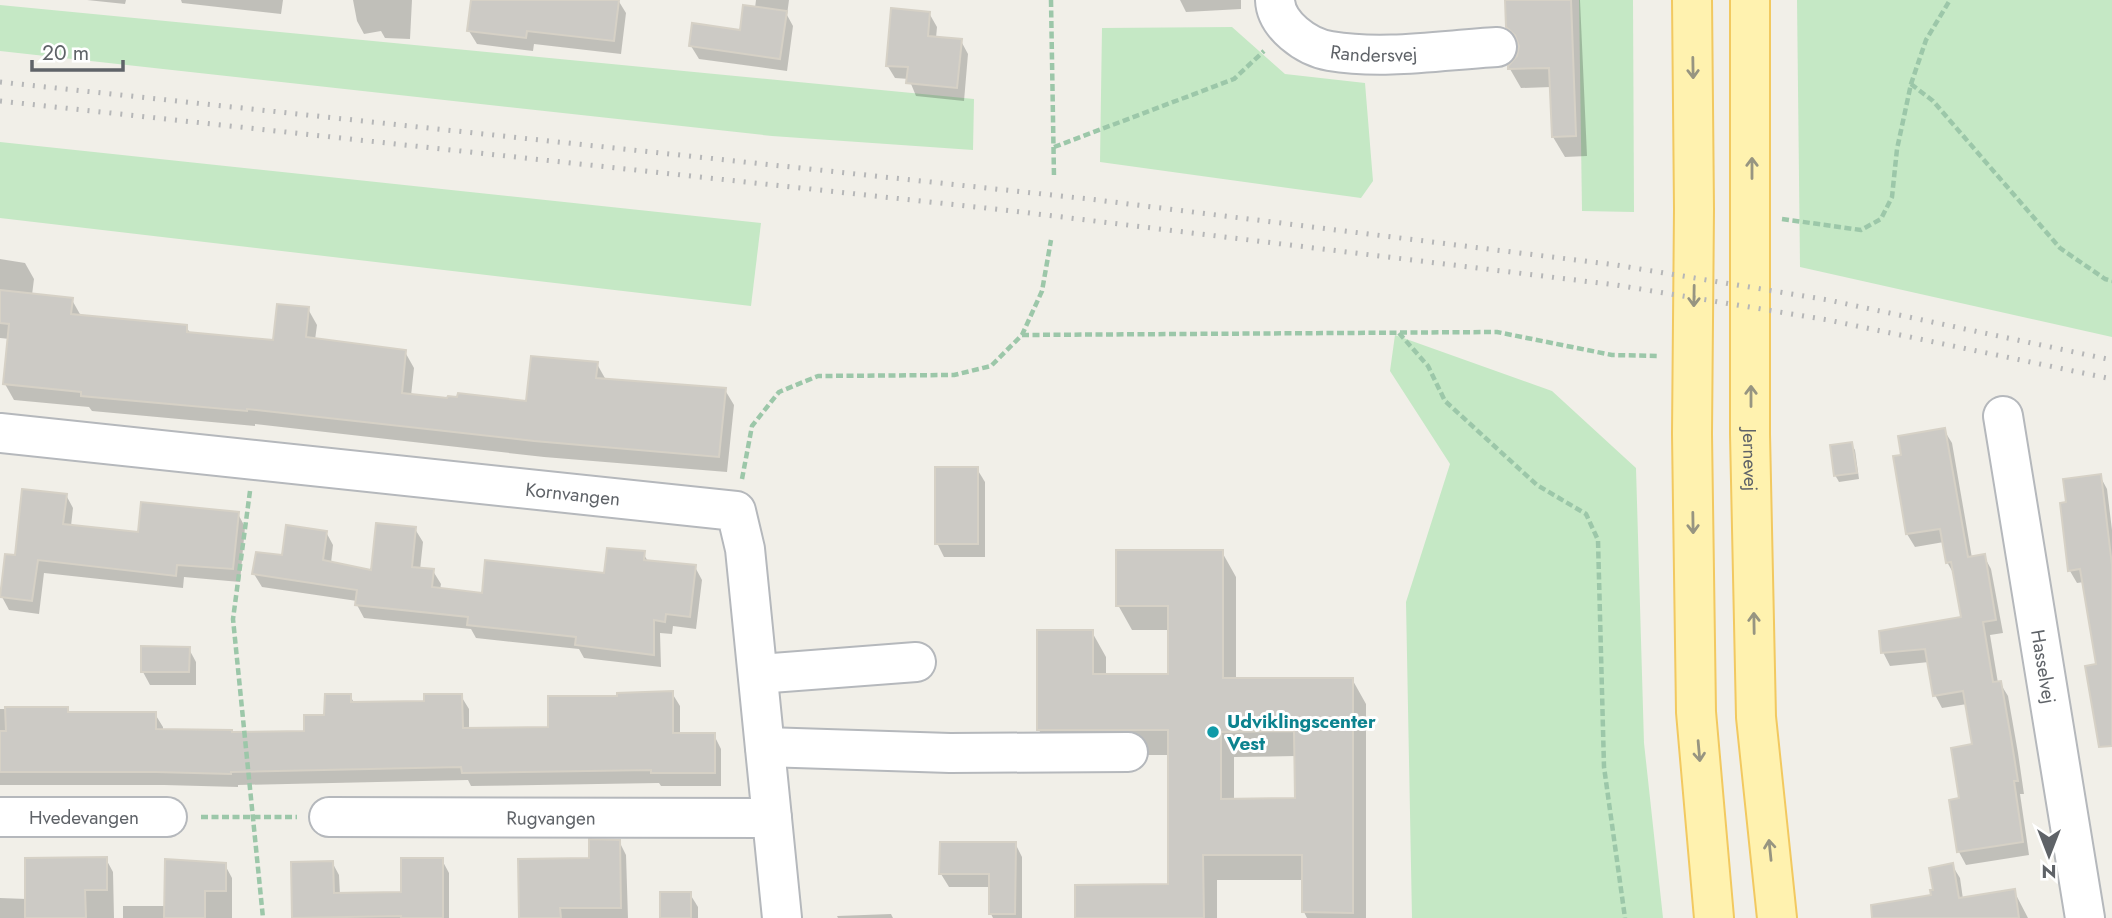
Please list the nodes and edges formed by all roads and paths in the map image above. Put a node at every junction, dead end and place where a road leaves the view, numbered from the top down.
1 (1051, 0) edge
2 (1692, 0) edge
3 (1731, 0) edge
4 (1750, 0) edge
5 (1950, 0) edge
6 (1281, 13) edge
7 (1497, 47) dead end
8 (1751, 69) junction
9 (1911, 84) junction
10 (1054, 147) junction
11 (1055, 177) dead end
12 (1752, 214) junction
13 (1051, 240) dead end
14 (2112, 281) edge
15 (1398, 332) junction
16 (1022, 335) junction
17 (1693, 356) junction
18 (2003, 416) dead end
19 (0, 432) edge
20 (255, 459) junction
21 (736, 511) junction
22 (916, 662) dead end
23 (758, 674) junction
24 (765, 747) junction
25 (1128, 752) dead end
26 (0, 817) edge
27 (167, 817) joint
28 (252, 817) junction
29 (329, 817) joint
30 (772, 818) junction
31 (262, 918) edge
32 (782, 918) edge
33 (1625, 918) edge
34 (1714, 918) edge
35 (1777, 918) edge
36 (2085, 918) edge

1 - 10 path
2 -> 17 main road
3 - 8 main road
4 - 8 main road, Jernevej
5 - 9 path
6 - 7 street, Randersvej
6 - 10 path
12 -> 8 main road, Jernevej
9 - 12 path
9 - 14 path
10 - 11 path
35 -> 12 main road, Jernevej
13 - 16 path
15 - 16 path
15 - 17 path
15 - 33 path
16 - 21 path
17 -> 34 main road
18 - 36 street, Hasselvej
19 - 20 street, Kornvangen
20 - 21 street, Kornvangen
20 - 28 path
21 - 23 street
22 - 23 street
23 - 24 street
24 - 25 street
24 - 30 street
26 - 27 street, Hvedevangen
27 - 28 path
28 - 29 path
28 - 31 path
29 - 30 street, Rugvangen
30 - 32 street

